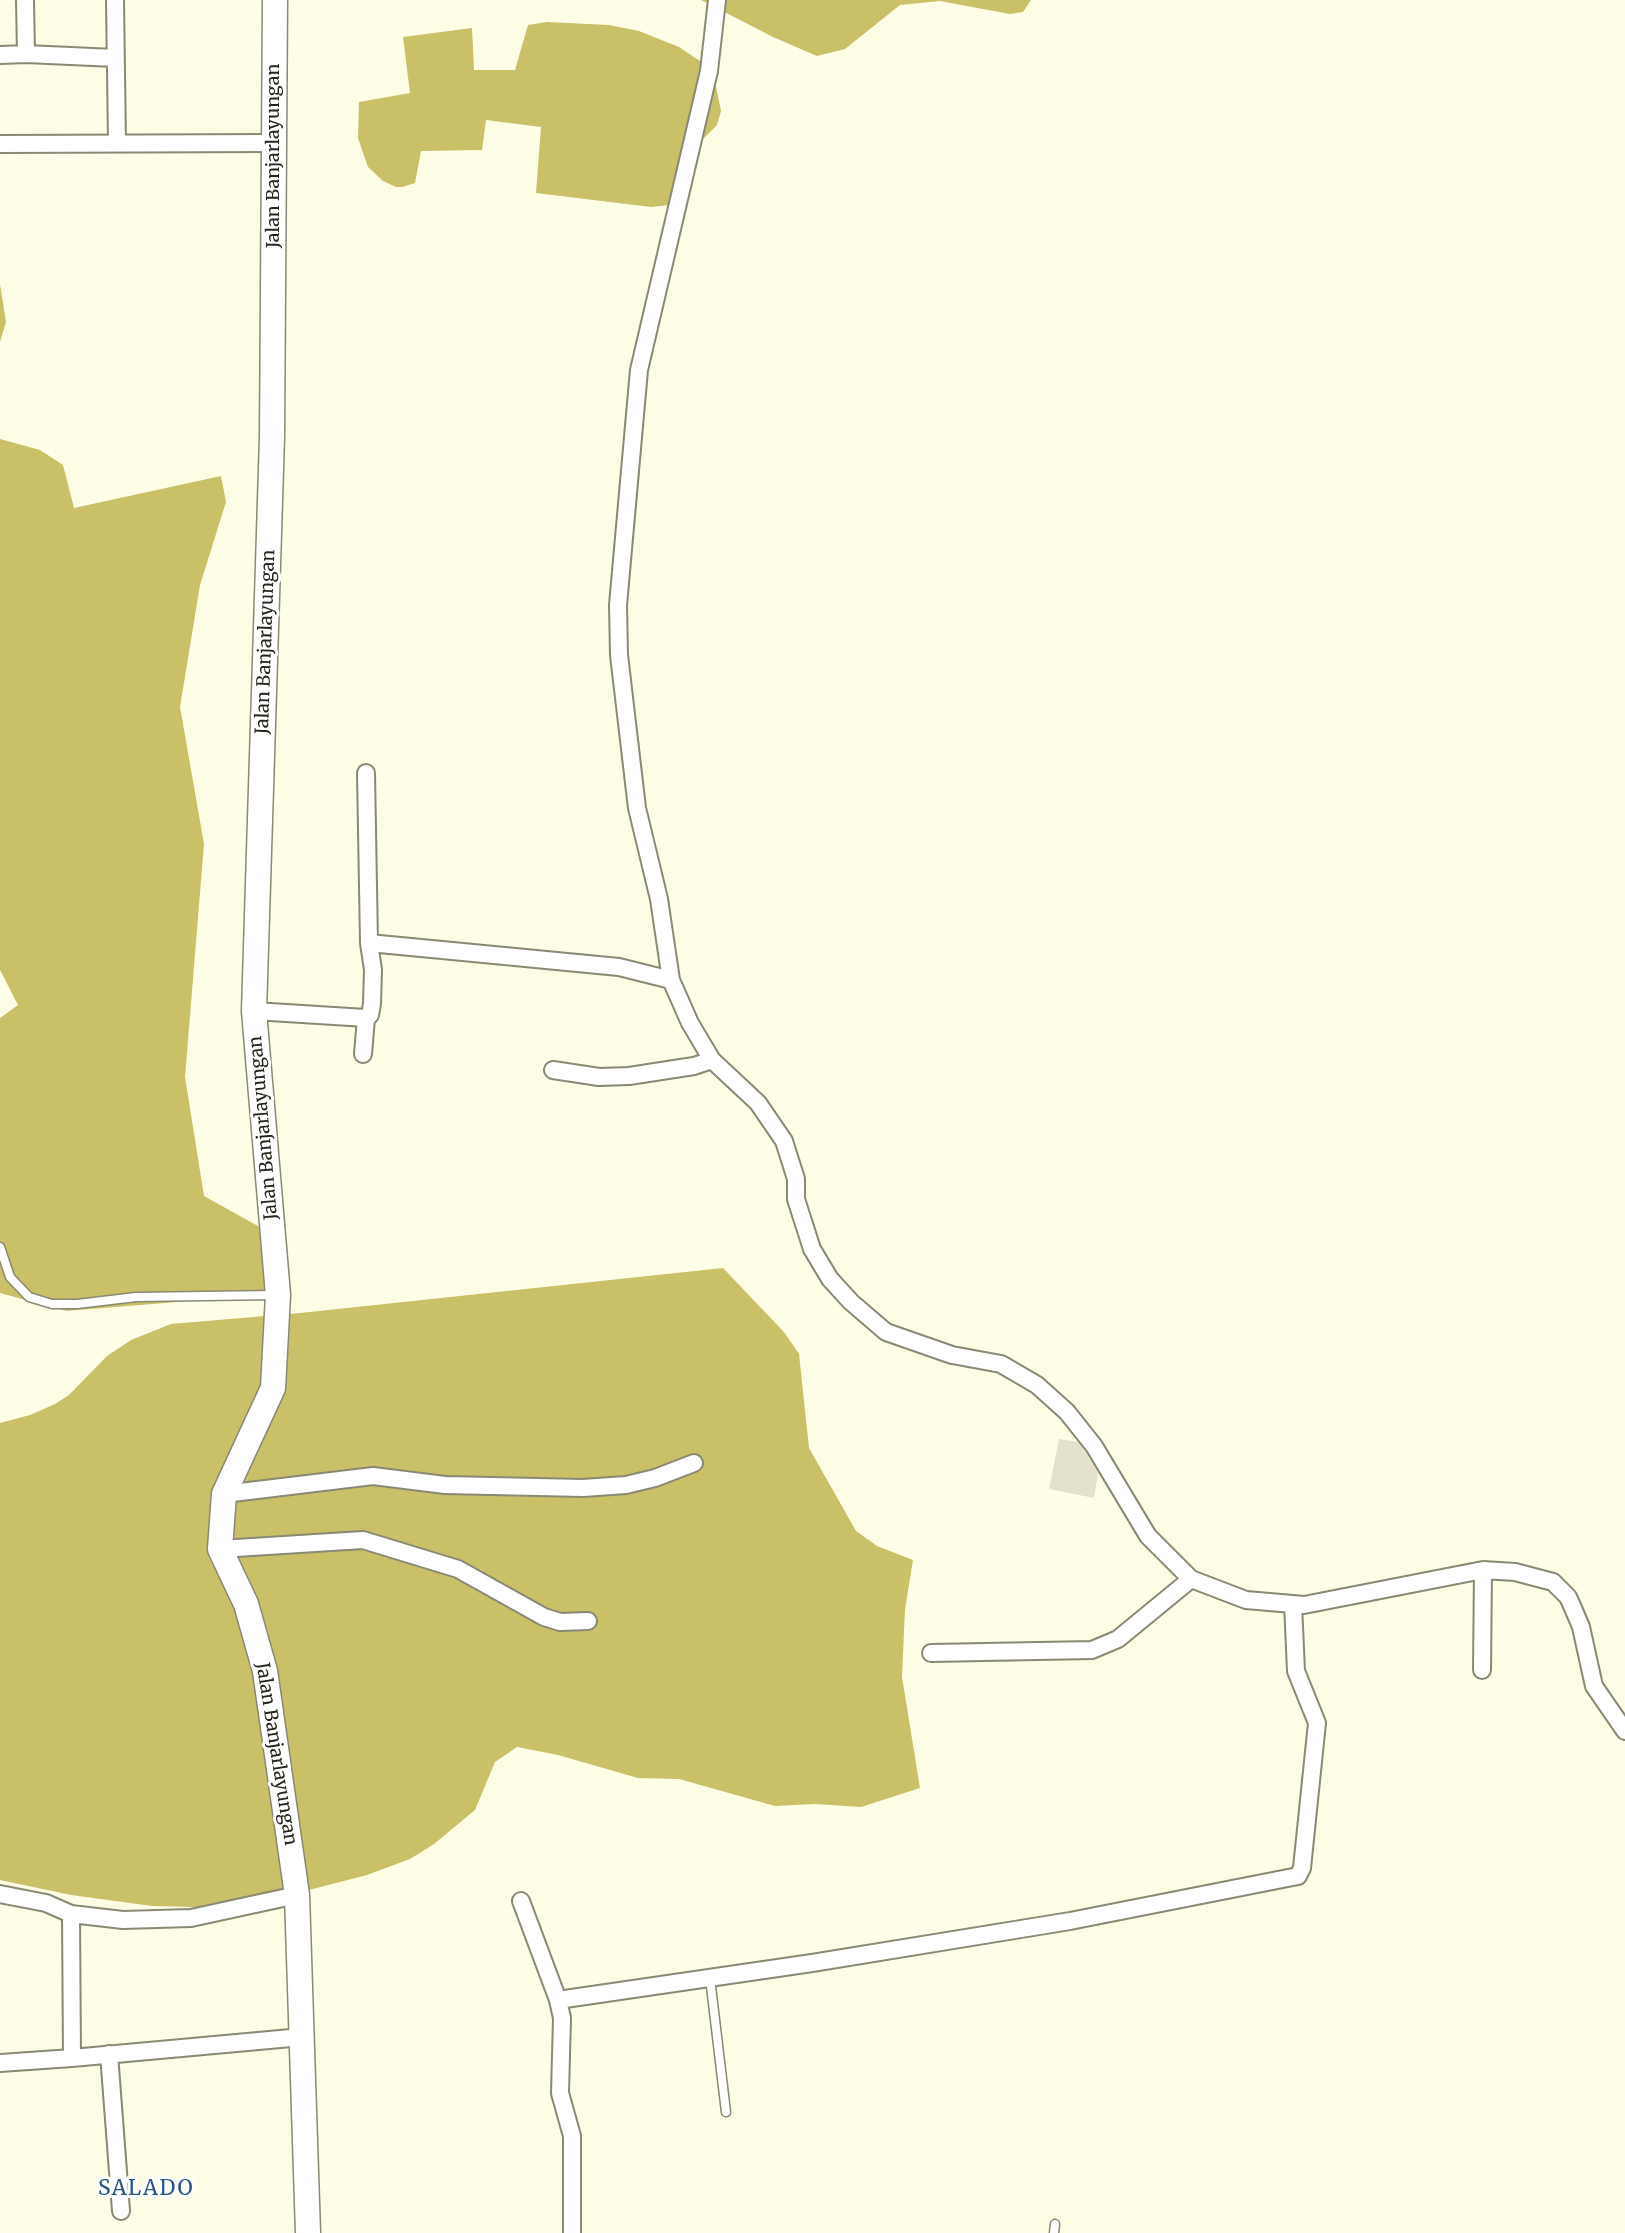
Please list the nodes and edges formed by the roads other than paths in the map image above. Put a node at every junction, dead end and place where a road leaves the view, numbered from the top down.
1 (25, 0) edge
2 (115, 0) edge
3 (275, 0) edge
4 (717, 0) edge
5 (26, 54) junction
6 (0, 56) edge
7 (115, 58) junction
8 (117, 143) junction
9 (274, 143) junction
10 (0, 144) edge
11 (366, 773) dead end
12 (369, 943) junction
13 (670, 980) junction
14 (254, 1011) junction
15 (366, 1018) junction
16 (363, 1054) dead end
17 (712, 1060) junction
18 (553, 1070) dead end
19 (0, 1247) edge
20 (278, 1295) junction
21 (694, 1463) dead end
22 (224, 1494) junction
23 (220, 1549) junction
24 (1483, 1570) junction
25 (1191, 1579) junction
26 (1293, 1604) junction
27 (588, 1621) dead end
28 (931, 1653) dead end
29 (1482, 1670) dead end
30 (1625, 1731) edge
31 (0, 1894) edge
32 (297, 1896) junction
33 (521, 1901) dead end
34 (71, 1914) junction
35 (710, 1978) junction
36 (558, 2000) junction
37 (302, 2037) junction
38 (109, 2054) junction
39 (72, 2058) junction
40 (0, 2063) edge
41 (726, 2112) dead end
42 (120, 2211) dead end
43 (308, 2233) edge
44 (572, 2233) edge

1 - 5 street
2 - 7 street
3 - 9 street, Jalan Banjarlayungan
4 - 13 street
5 - 6 street
5 - 7 street
7 - 8 street
8 - 9 street
8 - 10 street
9 - 14 street, Jalan Banjarlayungan
11 - 12 street
12 - 13 street
12 - 15 street
13 - 17 street
14 - 15 street
14 - 20 street, Jalan Banjarlayungan
15 - 16 street
17 - 18 street
17 - 25 street
19 - 20 lane
20 - 22 street, Jalan Banjarlayungan
21 - 22 street
22 - 23 street, Jalan Banjarlayungan
23 - 27 street
23 - 32 street, Jalan Banjarlayungan
24 - 26 street
24 - 29 street
24 - 30 street
25 - 26 street
25 - 28 street
26 - 35 street
31 - 34 street
32 - 34 street
32 - 37 street, Jalan Banjarlayungan
33 - 36 street
34 - 39 street
35 - 36 street
35 - 41 lane
36 - 44 street
37 - 38 street
37 - 43 street, Jalan Banjarlayungan
38 - 39 street
38 - 42 street
39 - 40 street

